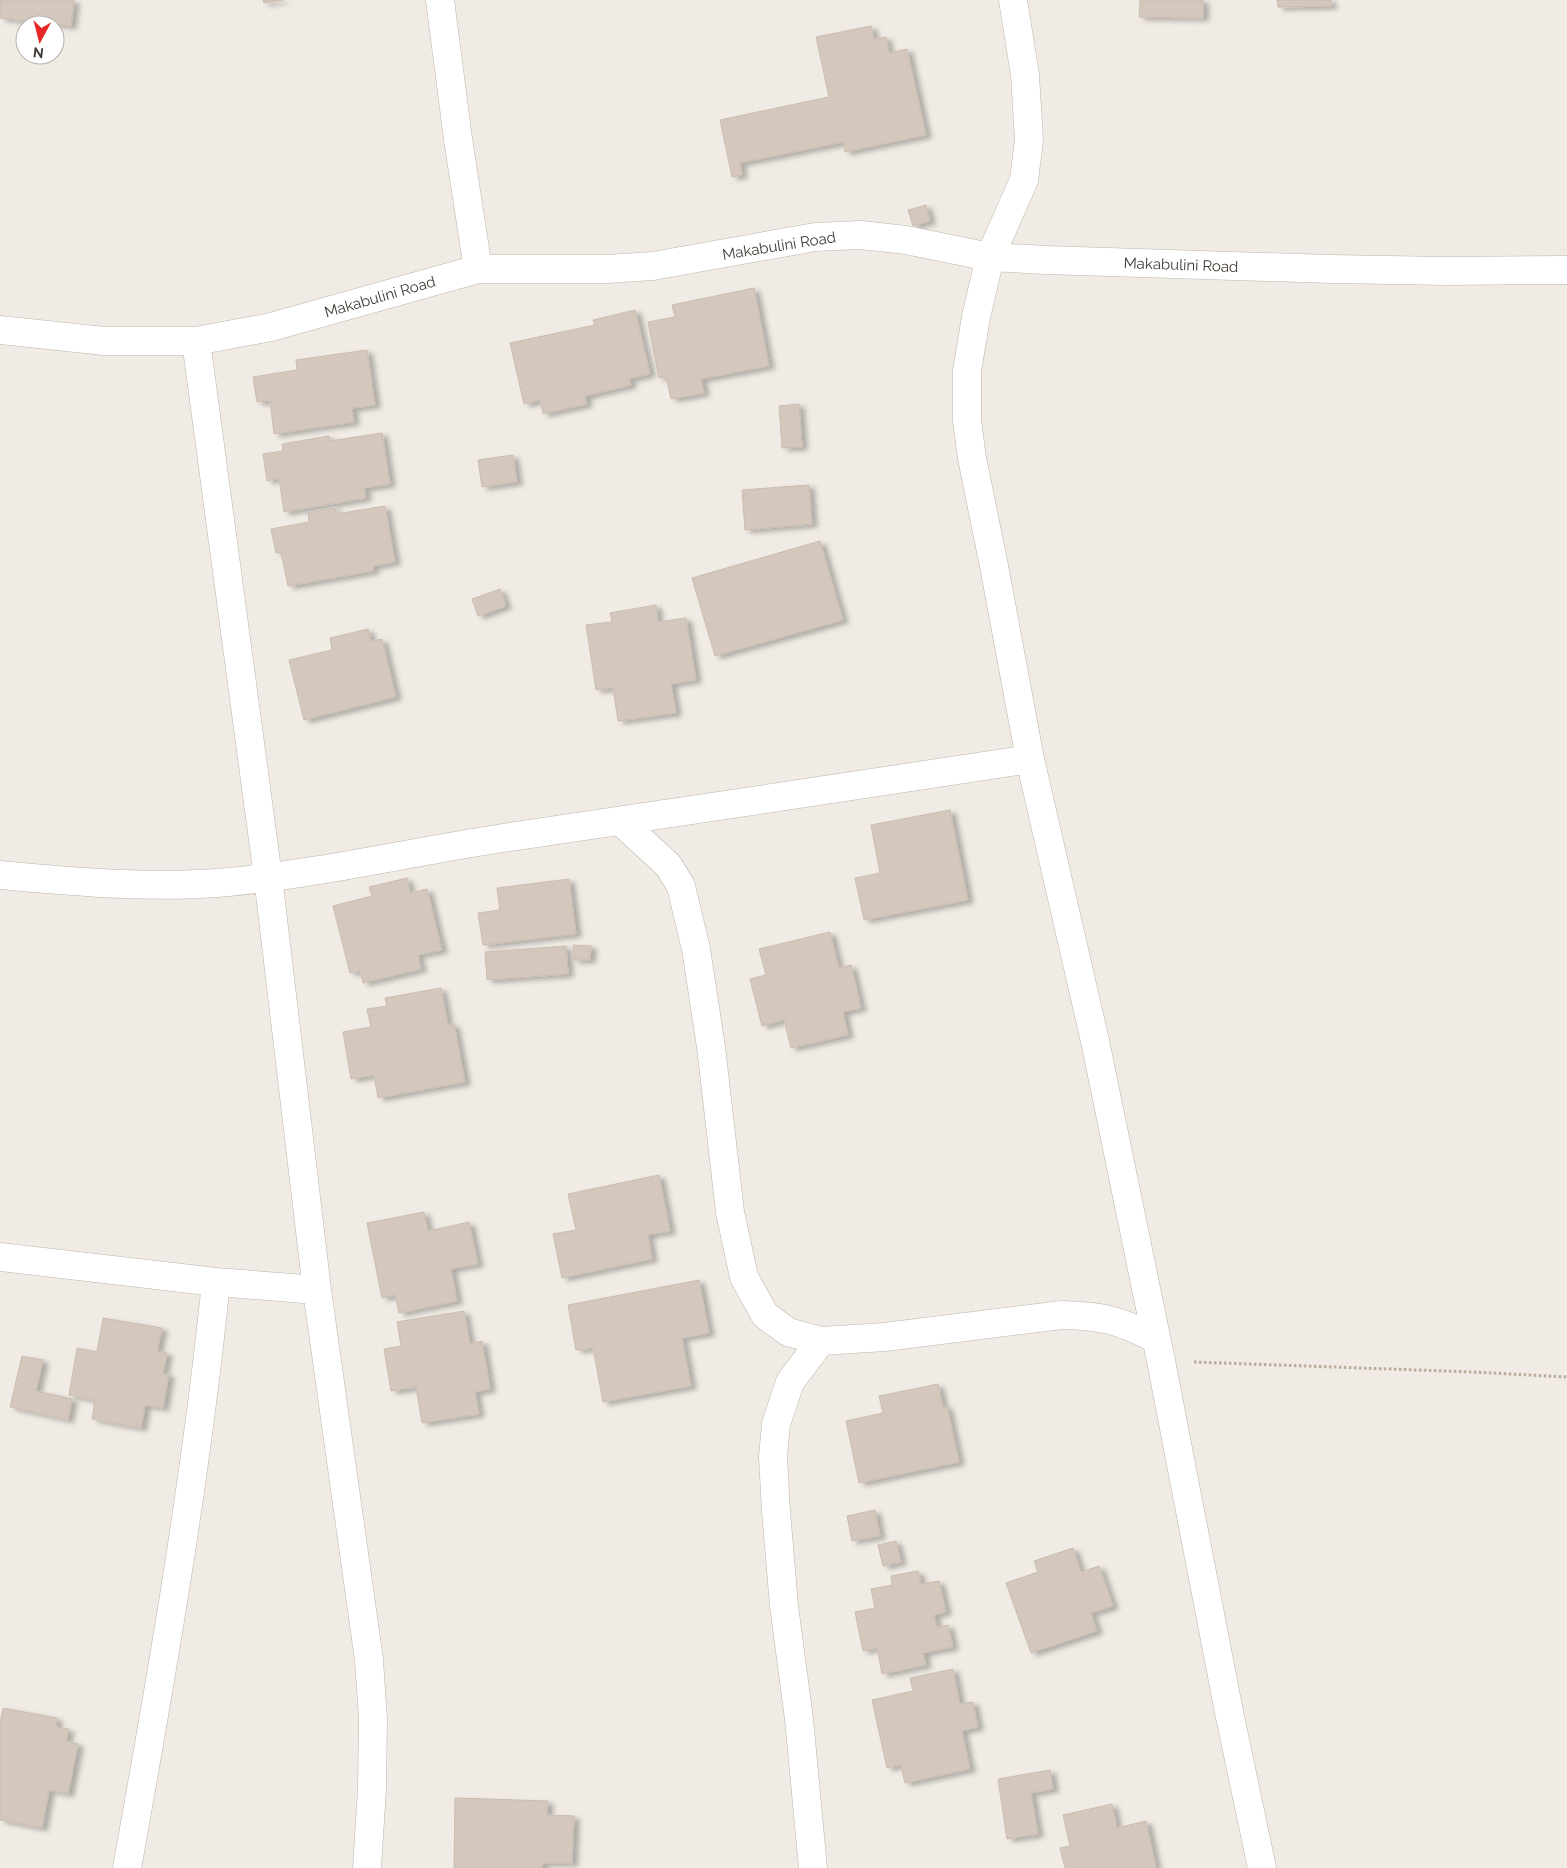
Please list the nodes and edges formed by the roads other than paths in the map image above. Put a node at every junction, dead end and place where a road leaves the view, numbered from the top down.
1 (440, 0) edge
2 (1013, 0) edge
3 (990, 257) junction
4 (478, 269) junction
5 (1567, 270) edge
6 (0, 330) edge
7 (196, 341) junction
8 (1030, 759) junction
9 (620, 821) junction
10 (0, 875) edge
11 (268, 877) junction
12 (0, 1257) edge
13 (216, 1282) junction
14 (318, 1290) junction
15 (821, 1340) junction
16 (1158, 1350) junction
17 (127, 1868) edge
18 (367, 1868) edge
19 (813, 1868) edge
20 (1262, 1868) edge

1 - 4 street
2 - 3 street
3 - 4 street, Makabulini Road
3 - 5 street, Makabulini Road
3 - 8 street
4 - 7 street, Makabulini Road
6 - 7 street, Makabulini Road
7 - 11 street
8 - 9 street
8 - 16 street
9 - 11 street
9 - 15 street
10 - 11 street
11 - 14 street
12 - 13 street
13 - 14 street
13 - 17 street
14 - 18 street
15 - 16 street
15 - 19 street
16 - 20 street

